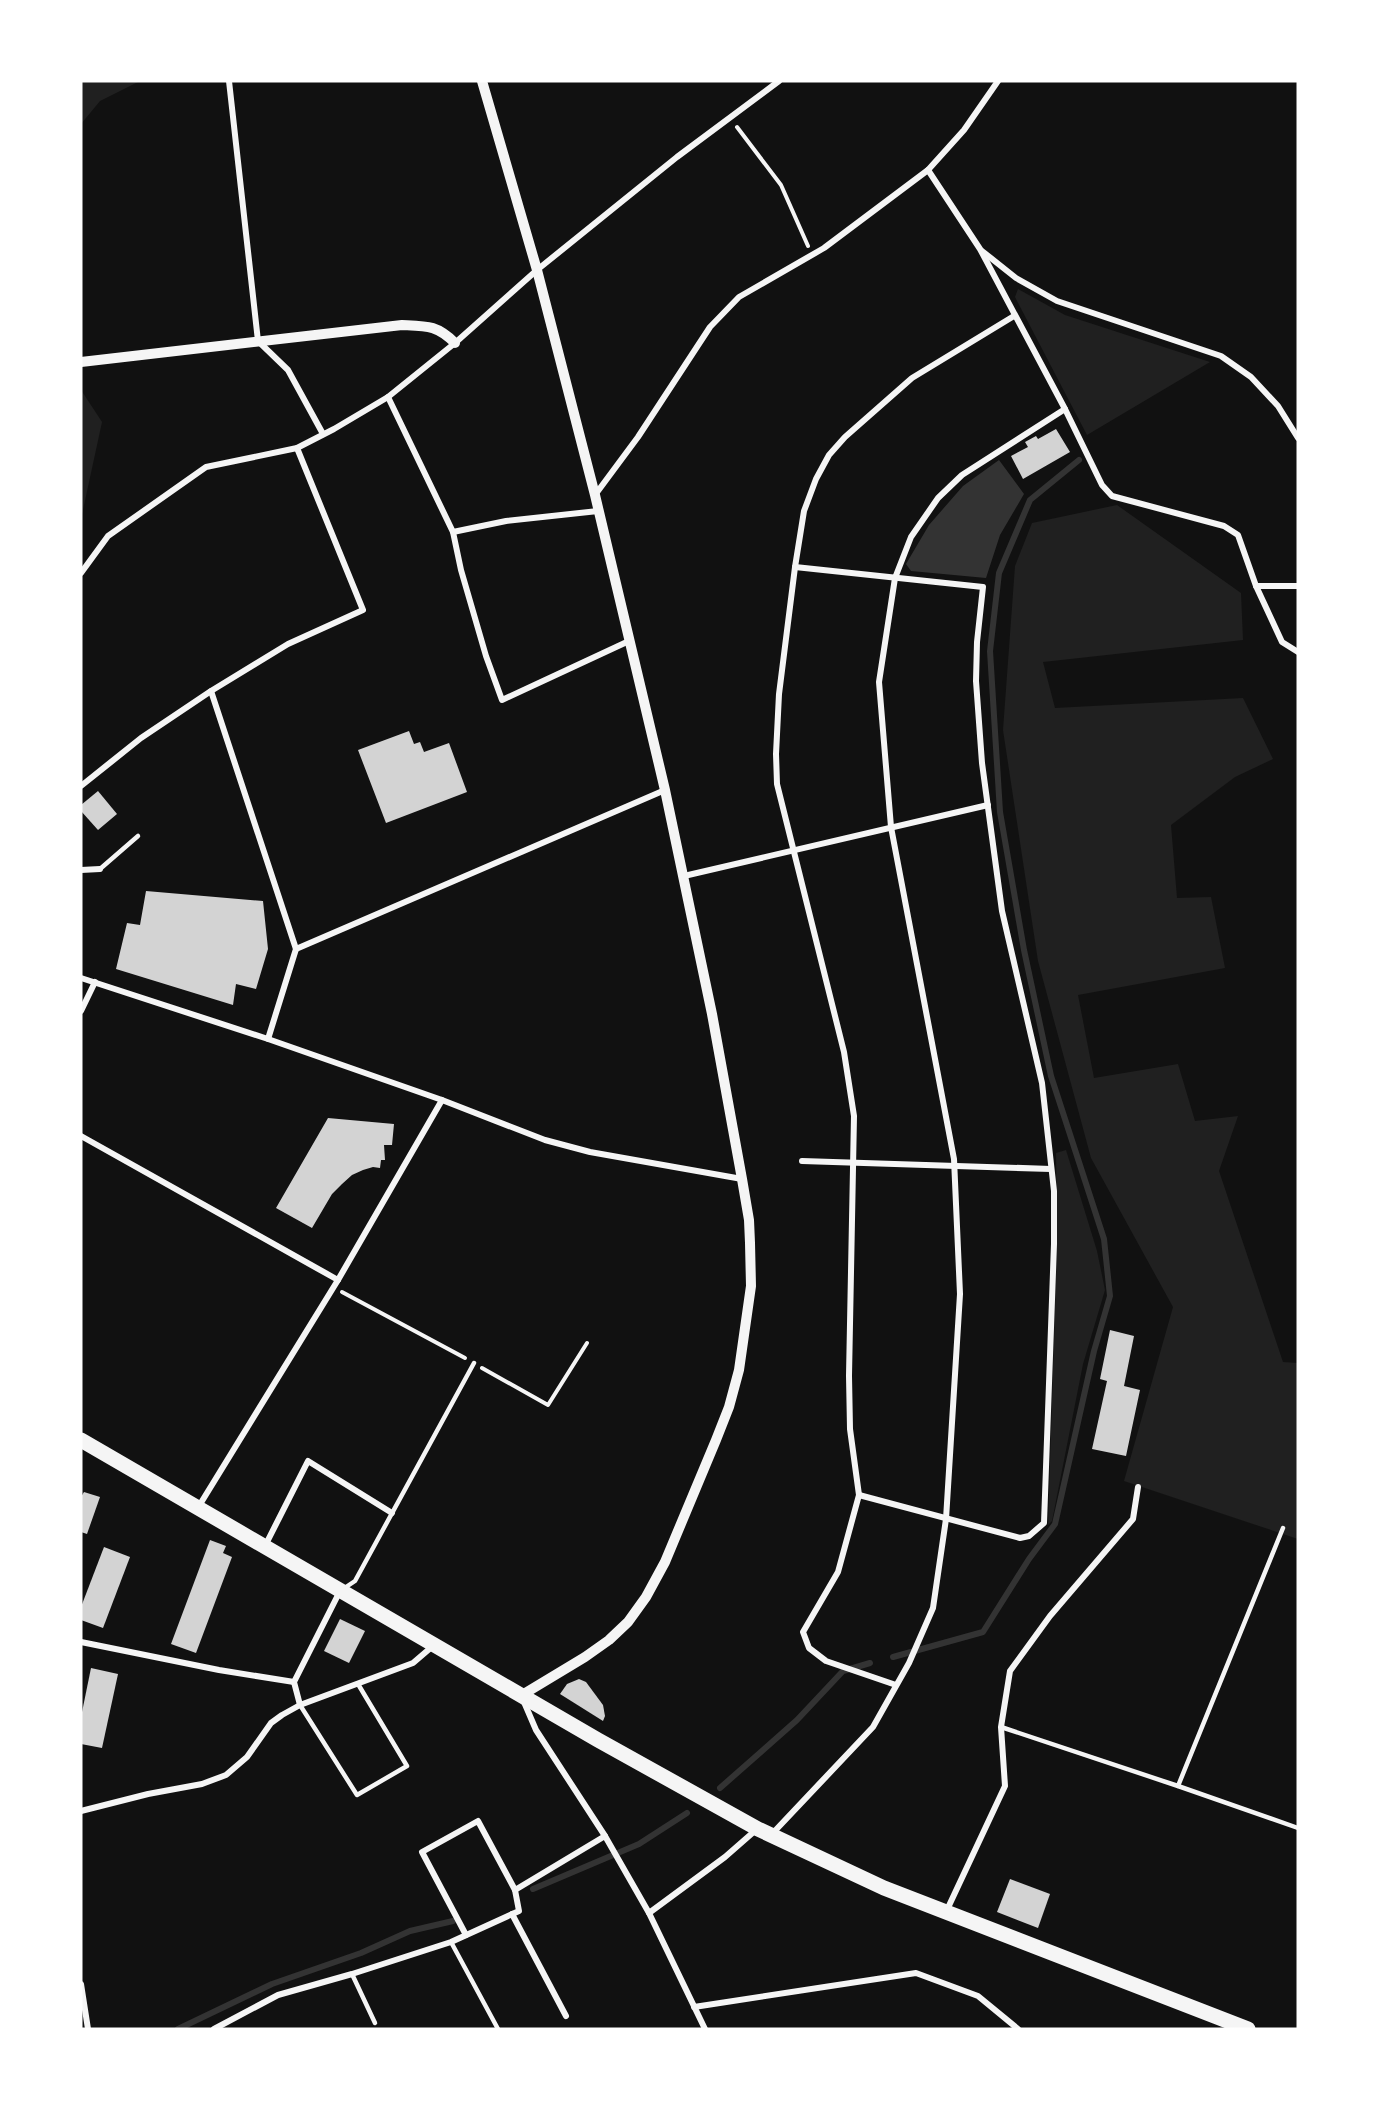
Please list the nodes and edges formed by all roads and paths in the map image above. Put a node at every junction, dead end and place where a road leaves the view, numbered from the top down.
1 (229, 81) edge
2 (482, 81) edge
3 (779, 81) edge
4 (997, 82) edge
5 (731, 118) junction
6 (928, 170) junction
7 (980, 249) junction
8 (812, 255) junction
9 (537, 270) junction
10 (1014, 316) junction
11 (258, 341) junction
12 (456, 343) junction
13 (81, 362) edge
14 (388, 397) junction
15 (1065, 409) junction
16 (323, 434) junction
17 (1298, 438) edge
18 (297, 448) junction
19 (595, 495) junction
20 (598, 511) junction
21 (453, 532) junction
22 (795, 567) junction
23 (81, 573) edge
24 (895, 578) junction
25 (1256, 586) junction
26 (1298, 586) edge
27 (629, 641) junction
28 (1298, 652) edge
29 (211, 691) junction
30 (81, 786) edge
31 (665, 790) junction
32 (988, 806) junction
33 (891, 827) junction
34 (138, 836) dead end
35 (795, 851) junction
36 (100, 869) joint
37 (81, 870) edge
38 (684, 876) junction
39 (296, 949) junction
40 (81, 978) edge
41 (95, 982) junction
42 (81, 1011) edge
43 (268, 1039) junction
44 (442, 1100) junction
45 (81, 1136) edge
46 (802, 1161) dead end
47 (853, 1163) junction
48 (954, 1166) junction
49 (1051, 1169) junction
50 (742, 1179) junction
51 (338, 1280) junction
52 (474, 1363) dead end
53 (81, 1440) edge
54 (1138, 1487) dead end
55 (859, 1495) junction
56 (198, 1508) junction
57 (392, 1513) junction
58 (946, 1519) junction
59 (1283, 1528) dead end
60 (264, 1546) junction
61 (341, 1591) junction
62 (81, 1642) edge
63 (434, 1645) junction
64 (294, 1682) junction
65 (358, 1684) junction
66 (896, 1685) junction
67 (522, 1695) junction
68 (300, 1705) junction
69 (1001, 1727) junction
70 (1178, 1786) junction
71 (81, 1810) edge
72 (1298, 1828) edge
73 (765, 1832) junction
74 (605, 1836) junction
75 (514, 1890) junction
76 (649, 1913) junction
77 (946, 1913) junction
78 (512, 1914) junction
79 (466, 1935) junction
80 (451, 1942) junction
81 (352, 1974) junction
82 (81, 1982) edge
83 (694, 2007) junction
84 (566, 2016) dead end
85 (375, 2022) dead end
86 (88, 2029) edge
87 (214, 2029) edge
88 (498, 2029) edge
89 (705, 2029) edge
90 (1018, 2029) edge
91 (1248, 2029) edge

1 - 11 street
2 - 9 street
3 - 5 street
4 - 6 street
5 - 8 path
5 - 9 street
6 - 7 street
6 - 8 street
7 - 10 street
7 - 17 street
8 - 19 street
9 - 12 street
9 - 19 street
10 - 15 street
10 - 22 street
11 - 12 street
11 - 13 street
11 - 16 street
12 - 14 street
14 - 16 street
14 - 21 street
15 - 24 street
15 - 25 street
16 - 18 street
18 - 23 street
18 - 29 street
19 - 20 street
20 - 21 street
20 - 27 street
21 - 27 street
22 - 24 street
22 - 35 street
24 - 32 street
24 - 33 street
25 - 26 street
25 - 28 street
27 - 31 street
29 - 30 street
29 - 39 street
31 - 38 street
31 - 39 street
32 - 33 street
32 - 49 street
33 - 35 street
33 - 48 street
34 - 36 lane
35 - 38 street
35 - 47 street
36 - 37 street
38 - 50 street
39 - 43 street
40 - 41 street
41 - 42 street
41 - 43 street
43 - 44 street
44 - 50 street
44 - 51 street
45 - 51 street
46 - 47 street
47 - 48 street
47 - 55 street
48 - 49 street
48 - 58 street
49 - 58 street
50 - 67 street
51 - 56 street
52 - 57 lane
53 - 56 main road
54 - 69 street
55 - 58 street
55 - 66 street
56 - 60 main road
57 - 60 street
57 - 61 lane
58 - 66 street
59 - 70 lane
60 - 61 main road
61 - 63 main road
61 - 64 street
62 - 64 street
63 - 65 street
63 - 67 main road
64 - 68 street
65 - 68 street
65 - 68 lane
66 - 73 street
67 - 73 main road
67 - 74 street
68 - 71 street
69 - 70 lane
69 - 77 street
70 - 72 lane
73 - 76 street
73 - 77 main road
74 - 75 street
74 - 76 street
75 - 78 street
75 - 79 street
76 - 83 street
77 - 91 main road
78 - 79 street
78 - 84 street
79 - 80 street
80 - 81 street
80 - 88 lane
81 - 85 lane
81 - 87 street
82 - 86 street
83 - 89 street
83 - 90 street

